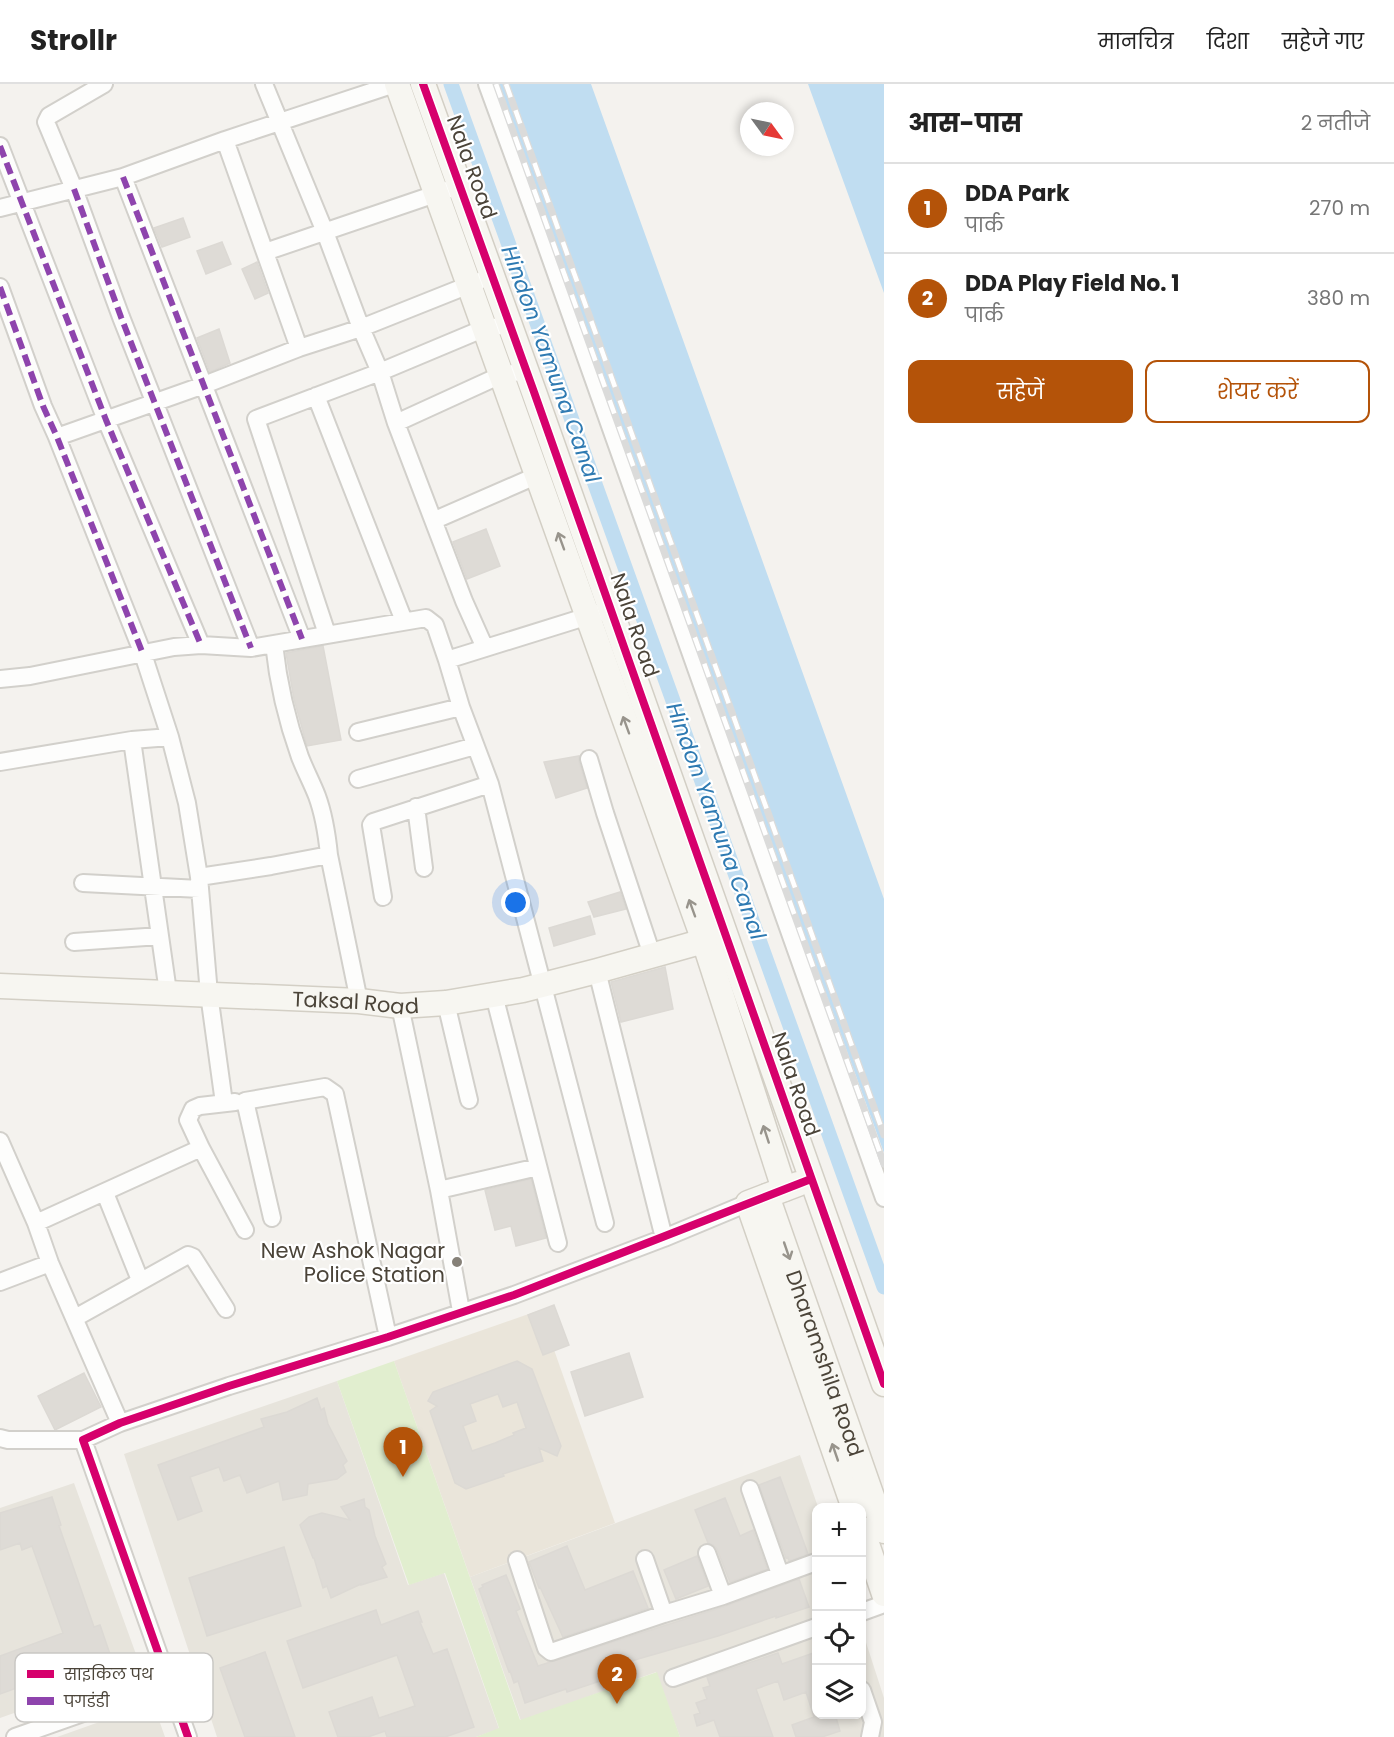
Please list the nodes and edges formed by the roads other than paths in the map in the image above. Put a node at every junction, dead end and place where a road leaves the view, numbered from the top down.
1 (104, 84) edge
2 (264, 84) edge
3 (396, 84) edge
4 (423, 84) edge
5 (487, 84) edge
6 (280, 122) junction
7 (225, 140) junction
8 (0, 146) edge
9 (123, 177) junction
10 (459, 186) junction
11 (74, 189) junction
12 (436, 193) junction
13 (22, 203) junction
14 (0, 208) edge
15 (325, 232) junction
16 (265, 252) junction
17 (492, 277) junction
18 (469, 284) junction
19 (0, 287) edge
20 (510, 325) junction
21 (7, 327) edge
22 (361, 328) junction
23 (485, 328) junction
24 (299, 348) junction
25 (526, 371) junction
26 (380, 372) junction
27 (501, 375) junction
28 (204, 385) junction
29 (316, 396) junction
30 (155, 403) junction
31 (106, 420) junction
32 (396, 423) junction
33 (57, 436) junction
34 (538, 475) junction
35 (435, 520) junction
36 (610, 609) junction
37 (588, 616) junction
38 (404, 621) junction
39 (327, 634) junction
40 (302, 639) junction
41 (274, 644) junction
42 (201, 645) junction
43 (251, 648) junction
44 (485, 648) junction
45 (143, 654) junction
46 (447, 660) junction
47 (622, 677) junction
48 (0, 679) edge
49 (461, 707) junction
50 (358, 732) dead end
51 (170, 736) junction
52 (132, 740) junction
53 (475, 746) junction
54 (589, 759) dead end
55 (0, 762) edge
56 (358, 779) dead end
57 (490, 784) junction
58 (416, 807) junction
59 (329, 855) junction
60 (424, 868) dead end
61 (83, 883) dead end
62 (200, 883) junction
63 (153, 888) junction
64 (383, 897) dead end
65 (160, 936) junction
66 (704, 941) junction
67 (74, 942) dead end
68 (652, 955) junction
69 (597, 971) junction
70 (543, 985) junction
71 (0, 986) edge
72 (168, 992) junction
73 (209, 994) junction
74 (494, 995) junction
75 (359, 1001) junction
76 (446, 1003) junction
77 (400, 1006) junction
78 (469, 1100) dead end
79 (245, 1101) junction
80 (224, 1103) junction
81 (0, 1141) edge
82 (201, 1148) junction
83 (538, 1167) junction
84 (811, 1179) junction
85 (439, 1190) junction
86 (105, 1193) junction
87 (767, 1196) junction
88 (884, 1198) edge
89 (272, 1218) dead end
90 (36, 1223) junction
91 (605, 1223) dead end
92 (245, 1230) dead end
93 (664, 1238) junction
94 (558, 1243) dead end
95 (50, 1263) junction
96 (140, 1280) junction
97 (0, 1282) edge
98 (226, 1309) dead end
99 (461, 1311) junction
100 (75, 1318) junction
101 (388, 1337) junction
102 (884, 1384) edge
103 (120, 1423) junction
104 (0, 1438) edge
105 (83, 1440) junction
106 (750, 1489) dead end
107 (853, 1503) edge
108 (868, 1538) edge
109 (707, 1553) dead end
110 (645, 1559) dead end
111 (517, 1560) dead end
112 (812, 1563) edge
113 (780, 1574) junction
114 (884, 1594) edge
115 (723, 1596) junction
116 (884, 1604) edge
117 (864, 1611) edge
118 (664, 1614) junction
119 (812, 1628) edge
120 (158, 1653) edge
121 (673, 1678) dead end
122 (866, 1703) edge
123 (58, 1722) edge
124 (182, 1722) edge
125 (15, 1737) edge
126 (188, 1737) edge
127 (870, 1737) edge

1 - 11 street
2 - 6 street
3 - 6 street
3 - 12 street, Nala Road
4 - 10 street, Nala Road
5 - 88 street
6 - 7 street
6 - 15 street
7 - 9 street
7 - 16 street
8 - 13 street
9 - 11 street
9 - 28 street
10 - 12 street
10 - 17 street, Nala Road
11 - 13 street
11 - 30 street
12 - 15 street
12 - 18 street, Nala Road
13 - 14 street
13 - 31 street
15 - 16 street
15 - 22 street
16 - 24 street
17 - 18 street
17 - 20 street, Nala Road
18 - 22 street
18 - 23 street, Nala Road
19 - 21 street
20 - 23 street
20 - 25 street, Nala Road
21 - 33 street
22 - 24 street
22 - 26 street
23 - 26 street
23 - 27 street, Nala Road
24 - 28 street
25 - 27 street
25 - 36 street, Nala Road
26 - 29 street
26 - 32 street
27 - 32 street
27 - 34 street, Nala Road
28 - 30 street
28 - 40 street
29 - 38 street
29 - 39 street
30 - 31 street
30 - 43 street
31 - 33 street
31 - 42 street
32 - 35 street
33 - 45 street
34 - 35 street
37 -> 34 street, Nala Road
35 - 44 street
36 - 37 street
36 - 47 street, Nala Road
37 - 44 street
37 - 47 street, Nala Road
38 - 39 street
38 - 46 street
39 - 40 street
40 - 41 street
41 - 43 street
41 - 59 street
42 - 43 street
42 - 45 street
44 - 46 street
45 - 48 street
45 - 51 street
46 - 49 street
66 -> 47 street, Nala Road
47 - 84 street, Nala Road
49 - 50 street
49 - 53 street
51 - 52 street
51 - 62 street
52 - 55 street
52 - 63 street
53 - 56 street
53 - 57 street
54 - 68 street
57 - 58 street
57 - 70 street
58 - 60 street
58 - 64 street
59 - 62 street
59 - 75 street
61 - 63 street
62 - 63 street
62 - 73 street
63 - 65 street
65 - 67 street
65 - 72 street
66 - 68 street, Taksal Road
87 -> 66 street, Nala Road
68 - 69 street, Taksal Road
69 - 70 street, Taksal Road
69 - 93 street
70 - 74 street, Taksal Road
70 - 91 street
71 - 72 street, Taksal Road
72 - 73 street, Taksal Road
73 - 75 street, Taksal Road
73 - 80 street
74 - 76 street, Taksal Road
74 - 83 street
75 - 77 street, Taksal Road
76 - 77 street, Taksal Road
76 - 78 street
77 - 85 street
79 - 80 street
79 - 89 street
79 - 101 street
80 - 82 street
81 - 90 street
82 - 86 street
82 - 92 street
83 - 85 street
83 - 94 street
84 - 87 street
84 - 102 street, Nala Road
85 - 99 street
86 - 90 street
86 - 96 street
87 - 93 street
107 -> 87 street, Dharamshila Road
87 -> 108 street, Dharamshila Road
90 - 95 street
93 - 99 street
95 - 97 street
95 - 100 street
96 - 98 street
96 - 100 street
99 - 101 street
100 - 103 street
101 - 103 street
103 - 105 street
104 - 105 street
105 - 120 street
106 - 113 street
108 - 114 street, Dharamshila Road
109 - 115 street
110 - 118 street
111 - 118 street
112 - 113 street
113 - 115 street
115 - 118 street
116 - 117 street
119 - 121 street
122 - 127 street
123 - 125 street
124 - 126 street

